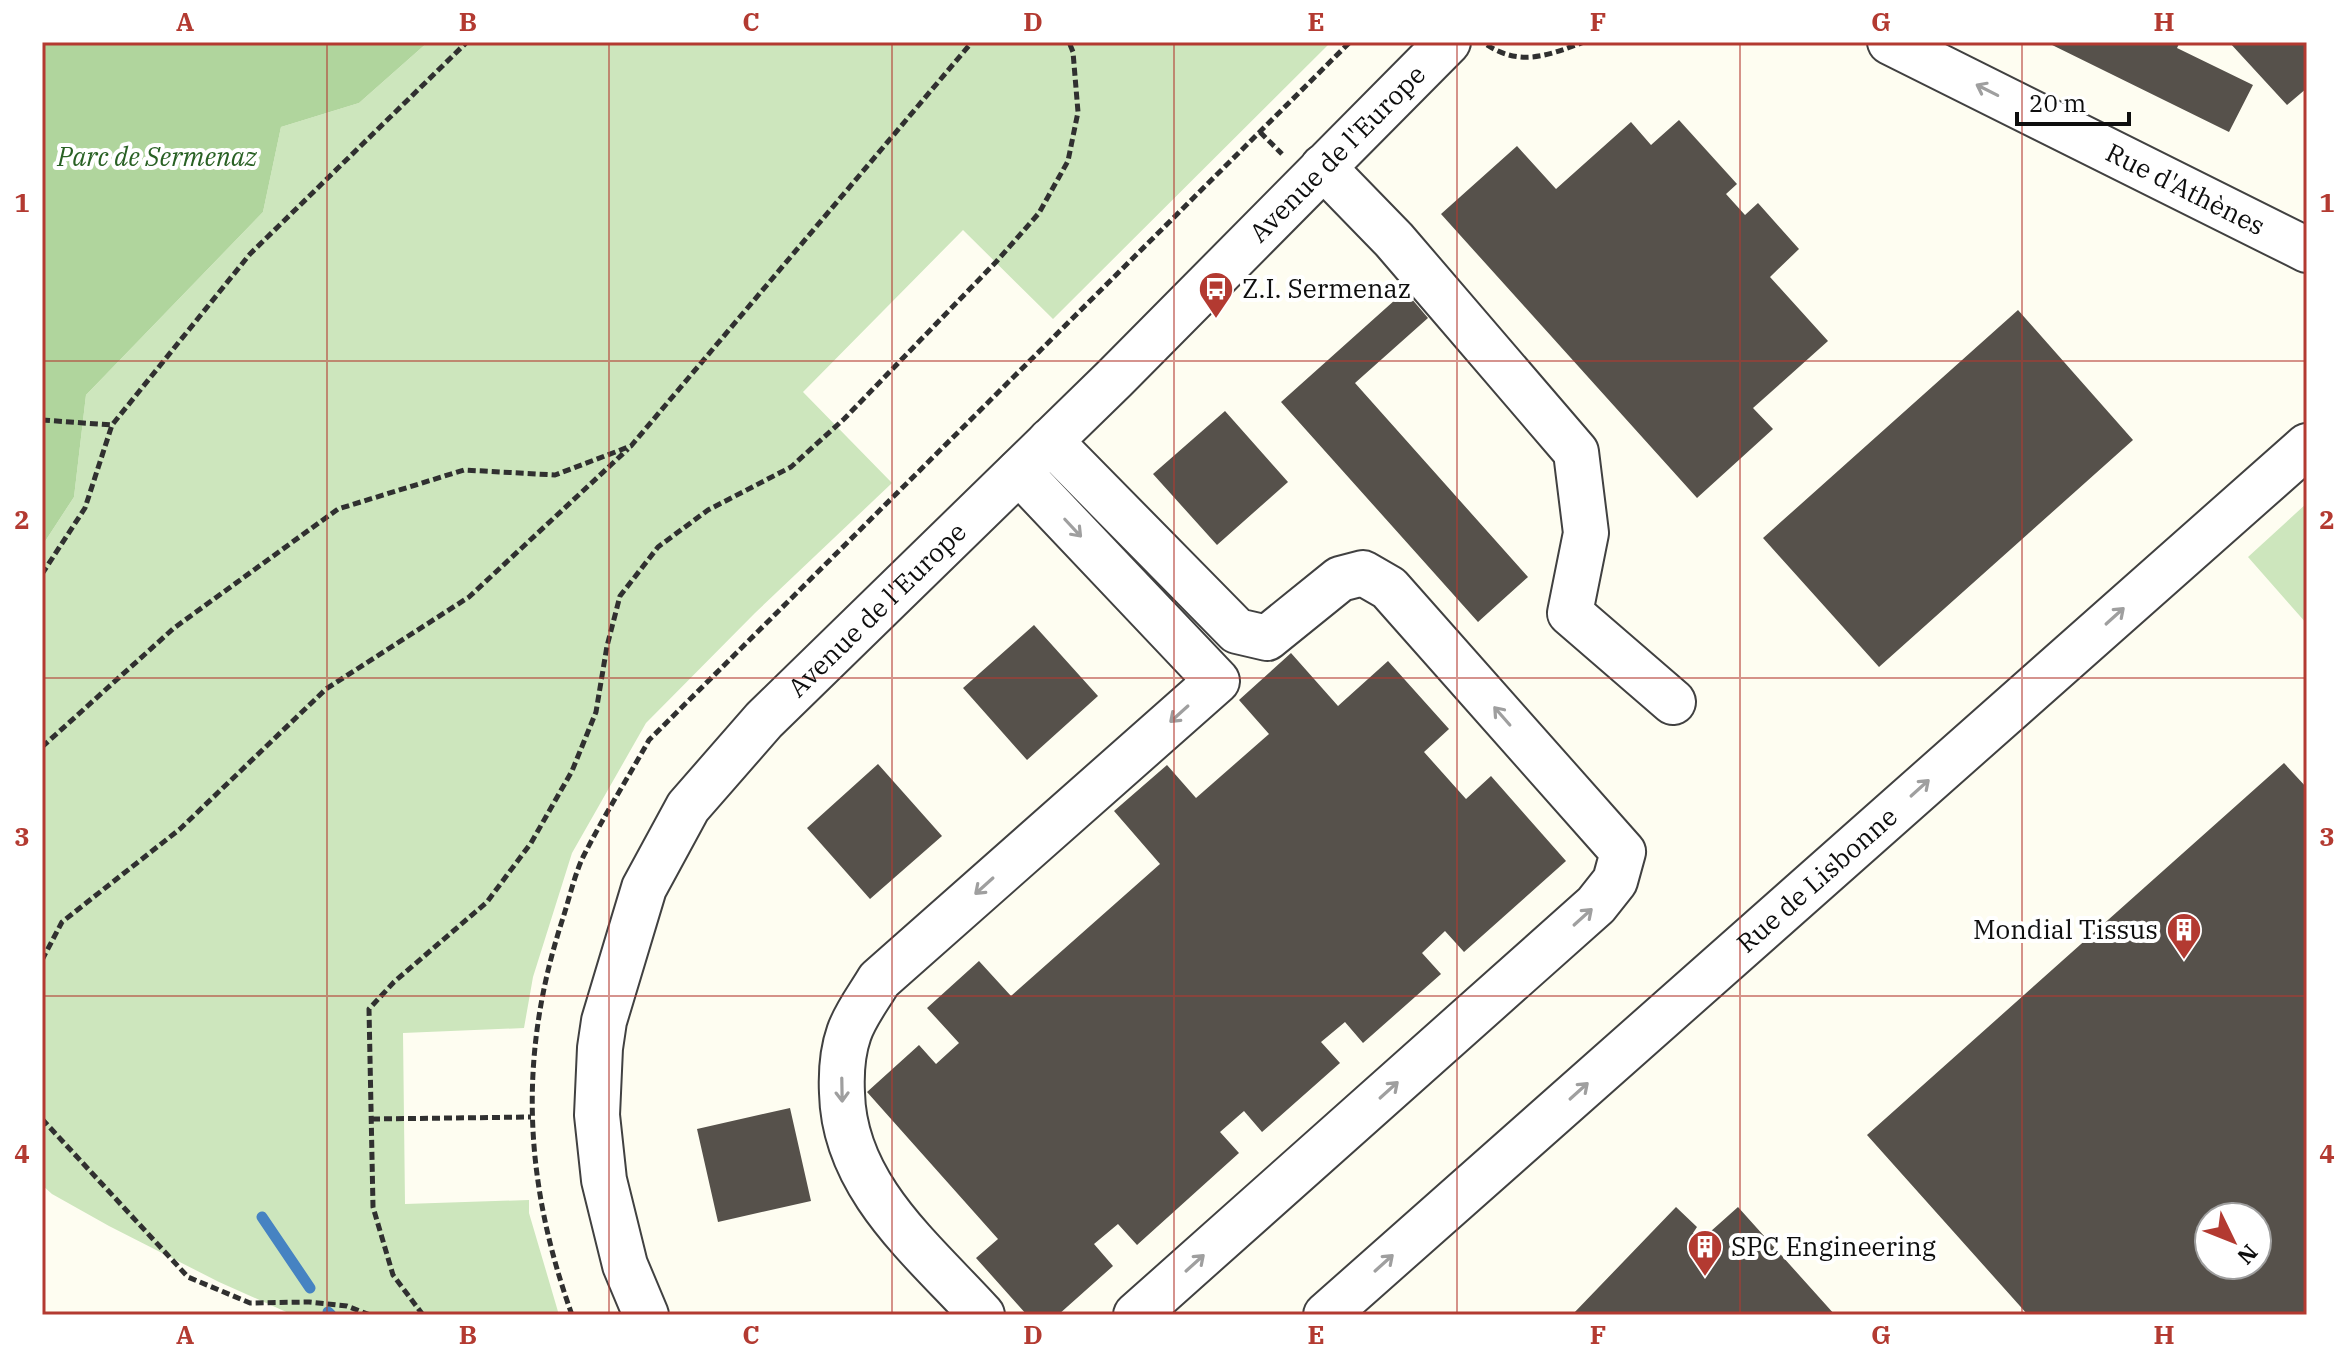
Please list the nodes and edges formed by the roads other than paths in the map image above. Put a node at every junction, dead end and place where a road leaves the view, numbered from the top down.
1 (1448, 42) edge
2 (1890, 42) edge
3 (1323, 167) junction
4 (2307, 250) edge
5 (1050, 441) junction
6 (2307, 446) edge
7 (1019, 472) junction
8 (1673, 702) dead end
9 (646, 1315) edge
10 (982, 1315) edge
11 (1136, 1315) edge
12 (1326, 1315) edge

1 - 3 street, Avenue de l'Europe
4 -> 2 street, Rue d'Athènes
3 - 5 street, Avenue de l'Europe
3 - 8 street
5 - 7 street, Avenue de l'Europe
11 -> 5 street
12 -> 6 street, Rue de Lisbonne
7 - 9 street, Avenue de l'Europe
7 -> 10 street

